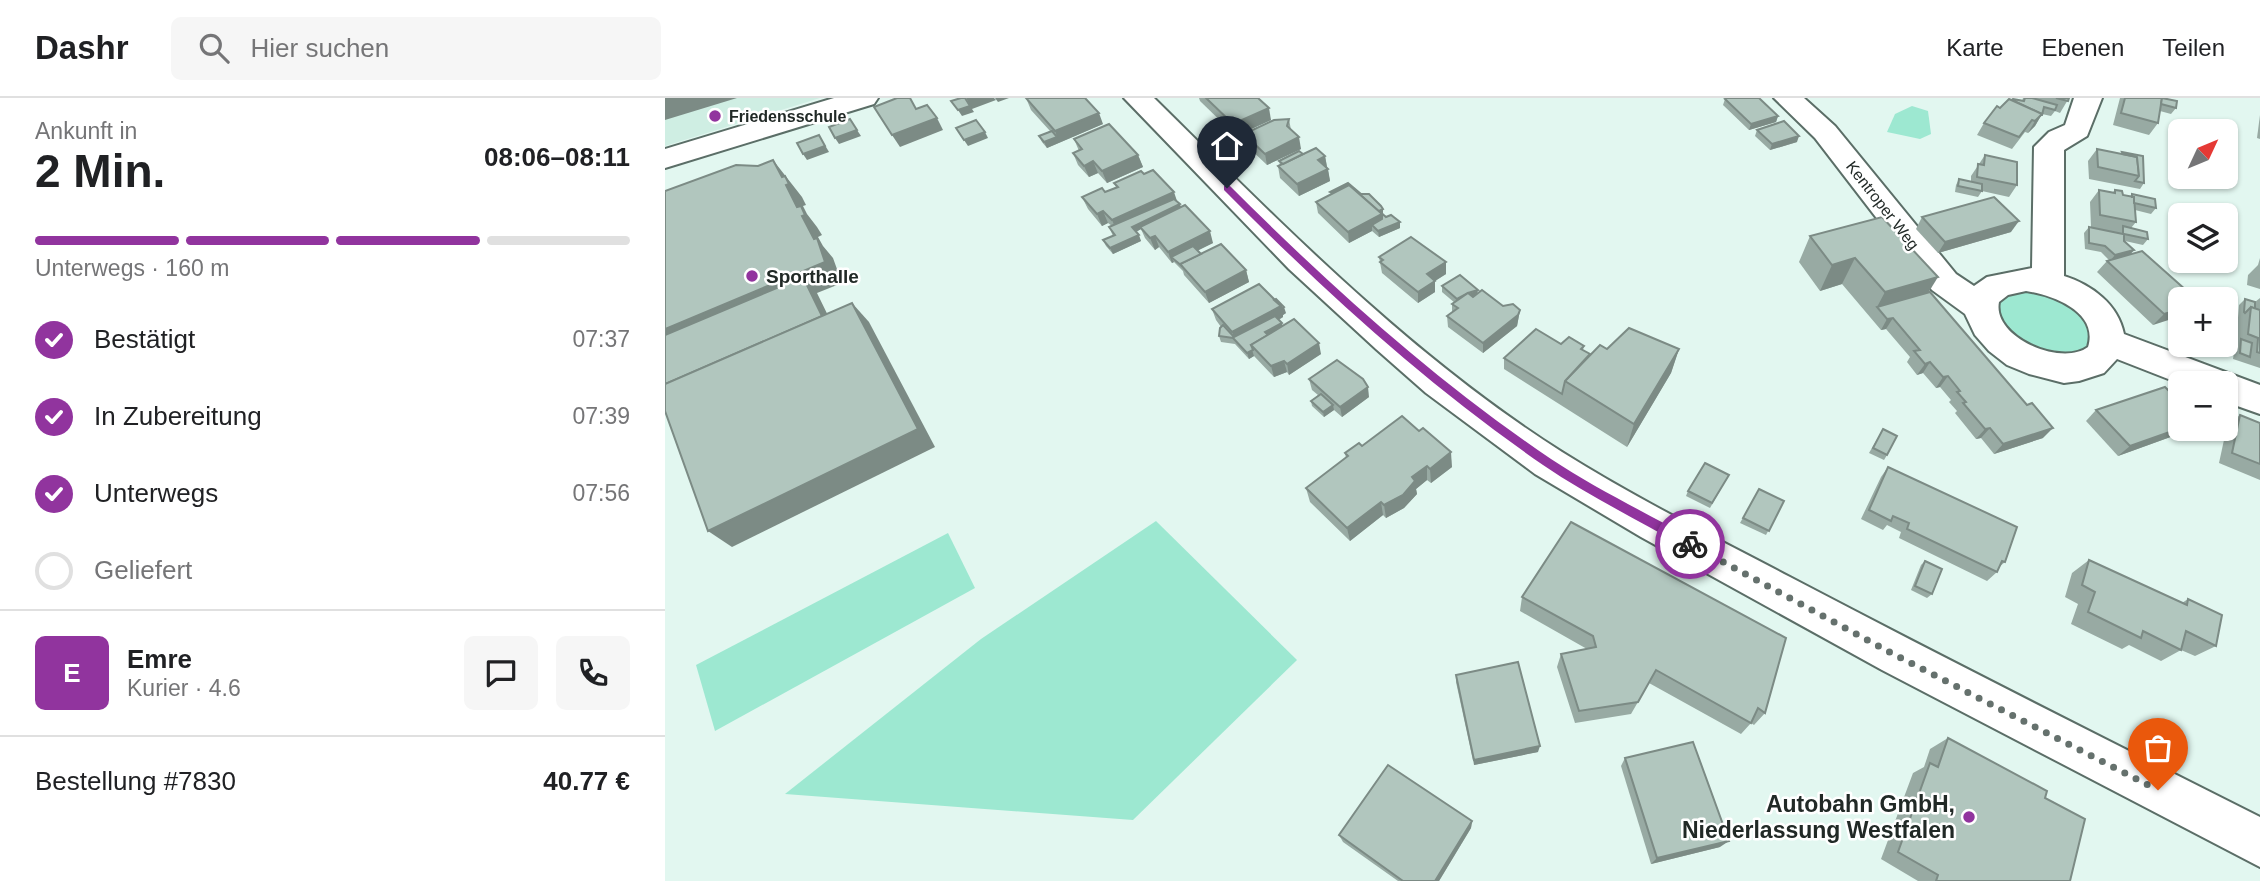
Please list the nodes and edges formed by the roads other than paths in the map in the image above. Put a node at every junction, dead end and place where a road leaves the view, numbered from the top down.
1 (864, 98) edge
2 (1138, 98) edge
3 (1788, 98) edge
4 (2088, 98) edge
5 (665, 159) edge
6 (2048, 282) junction
7 (1980, 307) junction
8 (2109, 342) junction
9 (2185, 371) edge
10 (2238, 392) edge
11 (2260, 400) edge
12 (2260, 843) edge

1 - 5 street
2 - 12 street
3 - 7 street, Kentroper Weg
4 - 6 street
6 - 7 street
6 - 8 street
7 - 8 street
8 - 9 street
10 - 11 street

